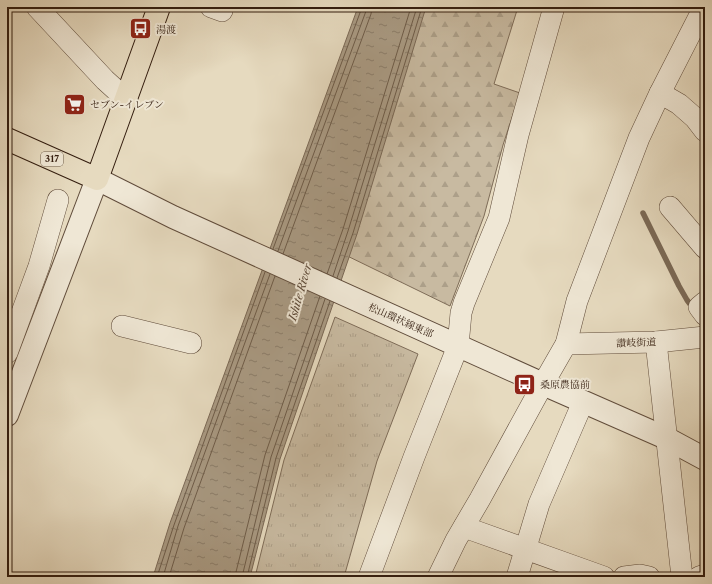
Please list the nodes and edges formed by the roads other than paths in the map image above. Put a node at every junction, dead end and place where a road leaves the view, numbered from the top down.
1 (38, 7) edge
2 (159, 7) edge
3 (554, 7) edge
4 (704, 7) edge
5 (660, 93) junction
6 (127, 100) junction
7 (705, 131) edge
8 (7, 139) edge
9 (97, 179) junction
10 (58, 200) dead end
11 (670, 207) dead end
12 (705, 248) edge
13 (705, 302) edge
14 (705, 314) edge
15 (12, 325) edge
16 (122, 326) dead end
17 (705, 337) edge
18 (656, 342) junction
19 (191, 343) dead end
20 (566, 344) junction
21 (458, 346) junction
22 (7, 353) edge
23 (543, 384) junction
24 (583, 402) junction
25 (7, 415) edge
26 (666, 438) junction
27 (705, 458) edge
28 (464, 527) junction
29 (526, 550) junction
30 (705, 575) edge
31 (370, 577) edge
32 (438, 577) edge
33 (517, 577) edge
34 (604, 577) edge
35 (624, 577) edge
36 (649, 577) edge
37 (682, 577) edge
38 (699, 577) edge

1 - 6 street
2 - 6 highway
3 - 21 street
4 - 5 street
5 - 7 street
5 - 20 street
6 - 9 highway
8 - 9 highway, 317
9 - 21 street, 松山環状線東部
9 - 25 street
10 - 15 street
11 - 12 street
13 - 14 street
15 - 22 street
16 - 19 street
17 - 18 street, 讃岐街道
18 - 20 street, 讃岐街道
18 - 26 street
20 - 23 street
21 - 23 street, 松山環状線東部
21 - 31 street
23 - 24 street, 松山環状線東部
23 - 28 street
24 - 26 street, 松山環状線東部
24 - 29 street
26 - 27 street, 松山環状線東部
26 - 37 street
28 - 29 street
28 - 32 street
29 - 33 street
29 - 34 street
30 - 38 street
35 - 36 street

